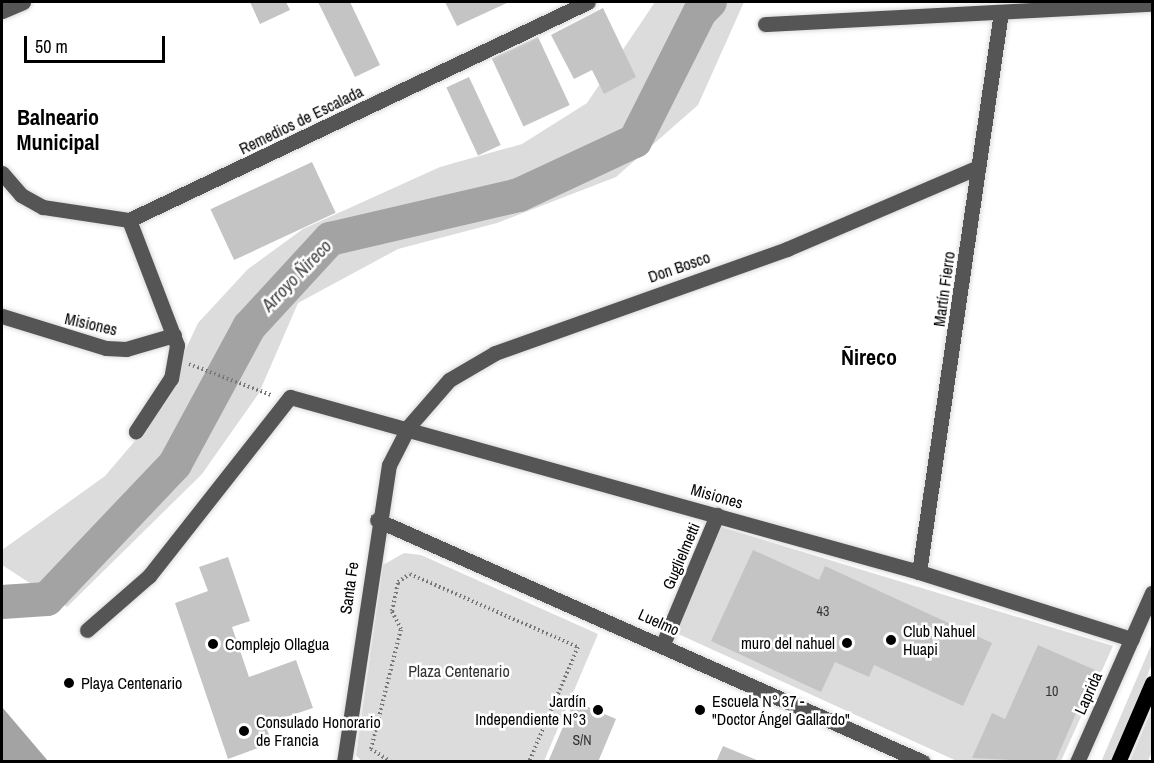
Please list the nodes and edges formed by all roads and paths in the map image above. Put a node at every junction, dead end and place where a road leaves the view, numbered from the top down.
1 (22, 2) edge
2 (588, 2) edge
3 (1152, 4) edge
4 (2, 11) edge
5 (1001, 12) junction
6 (765, 24) dead end
7 (978, 167) junction
8 (2, 173) edge
9 (129, 220) junction
10 (2, 316) edge
11 (176, 340) junction
12 (202, 370) dead end
13 (259, 393) dead end
14 (409, 426) junction
15 (136, 430) dead end
16 (717, 515) junction
17 (377, 520) junction
18 (920, 572) junction
19 (1152, 593) edge
20 (87, 630) dead end
21 (1132, 639) junction
22 (663, 644) junction
23 (1152, 683) edge
24 (344, 762) edge
25 (391, 762) edge
26 (529, 762) edge
27 (923, 762) edge
28 (1077, 762) edge
29 (1118, 762) edge

1 - 4 street
2 - 9 street, Remedios de Escalada
3 - 5 street
5 - 6 street
5 - 7 street, Martín Fierro
7 - 14 street, Don Bosco
7 - 18 street, Martín Fierro
8 - 9 street
9 - 11 street
10 - 11 street, Misiones
11 - 15 street
12 - 13 path
14 - 16 street, Misiones
14 - 17 street, Santa Fe
14 - 20 street, Misiones
16 - 18 street, Misiones
16 - 22 street, Guglielmetti
17 - 22 street, Luelmo
17 - 24 street, Santa Fe
18 - 21 street, Misiones
19 - 21 street, Laprida
21 - 28 street, Laprida
22 - 27 street, Luelmo
23 - 29 main road
25 - 26 path

